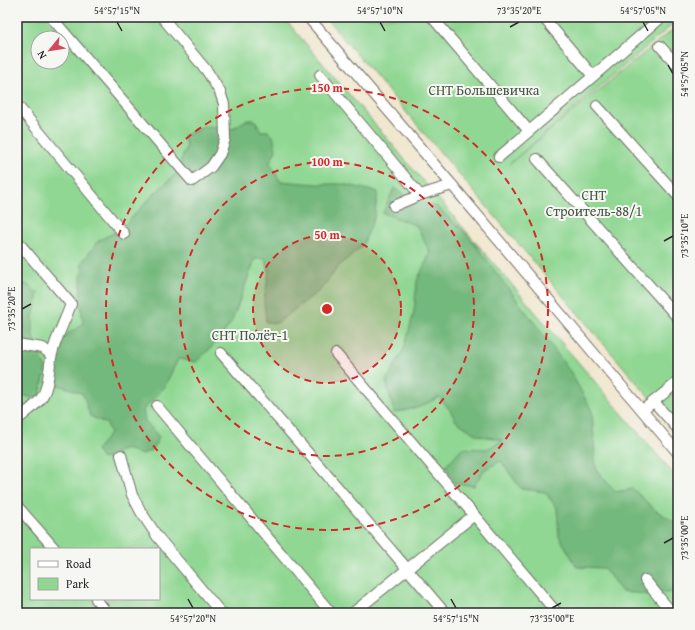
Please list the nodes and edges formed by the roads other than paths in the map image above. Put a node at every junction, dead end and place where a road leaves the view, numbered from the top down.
1 (51, 17) edge
2 (162, 17) edge
3 (308, 17) edge
4 (432, 17) edge
5 (543, 17) edge
6 (656, 19) edge
7 (660, 46) dead end
8 (678, 66) edge
9 (320, 75) dead end
10 (594, 76) junction
11 (17, 105) edge
12 (597, 106) dead end
13 (529, 131) junction
14 (499, 157) dead end
15 (537, 159) dead end
16 (452, 185) junction
17 (420, 195) junction
18 (678, 196) edge
19 (394, 206) dead end
20 (124, 234) dead end
21 (17, 241) edge
22 (678, 318) edge
23 (17, 344) edge
24 (221, 353) dead end
25 (336, 354) dead end
26 (51, 355) junction
27 (678, 382) edge
28 (654, 402) junction
29 (157, 406) dead end
30 (643, 410) junction
31 (17, 420) edge
32 (678, 429) edge
33 (678, 453) edge
34 (121, 455) dead end
35 (17, 506) edge
36 (474, 515) junction
37 (54, 548) edge
38 (406, 569) junction
39 (645, 580) dead end
40 (97, 600) edge
41 (107, 613) edge
42 (222, 613) edge
43 (331, 613) edge
44 (353, 613) edge
45 (445, 613) edge
46 (557, 613) edge
47 (672, 613) edge

1 - 2 street
3 - 16 street
4 - 13 street
5 - 10 street
6 - 10 street
7 - 8 street
9 - 17 street
10 - 13 street
11 - 20 street
12 - 18 street
13 - 14 street
15 - 22 street
16 - 17 street
16 - 30 street
17 - 19 street
21 - 26 street
23 - 26 street
24 - 38 street
25 - 36 street
26 - 31 street
27 - 28 street
28 - 30 street
28 - 32 street
29 - 43 street
30 - 33 street
34 - 42 street
35 - 37 street
36 - 38 street
36 - 46 street
38 - 44 street
38 - 45 street
39 - 47 street
40 - 41 street

